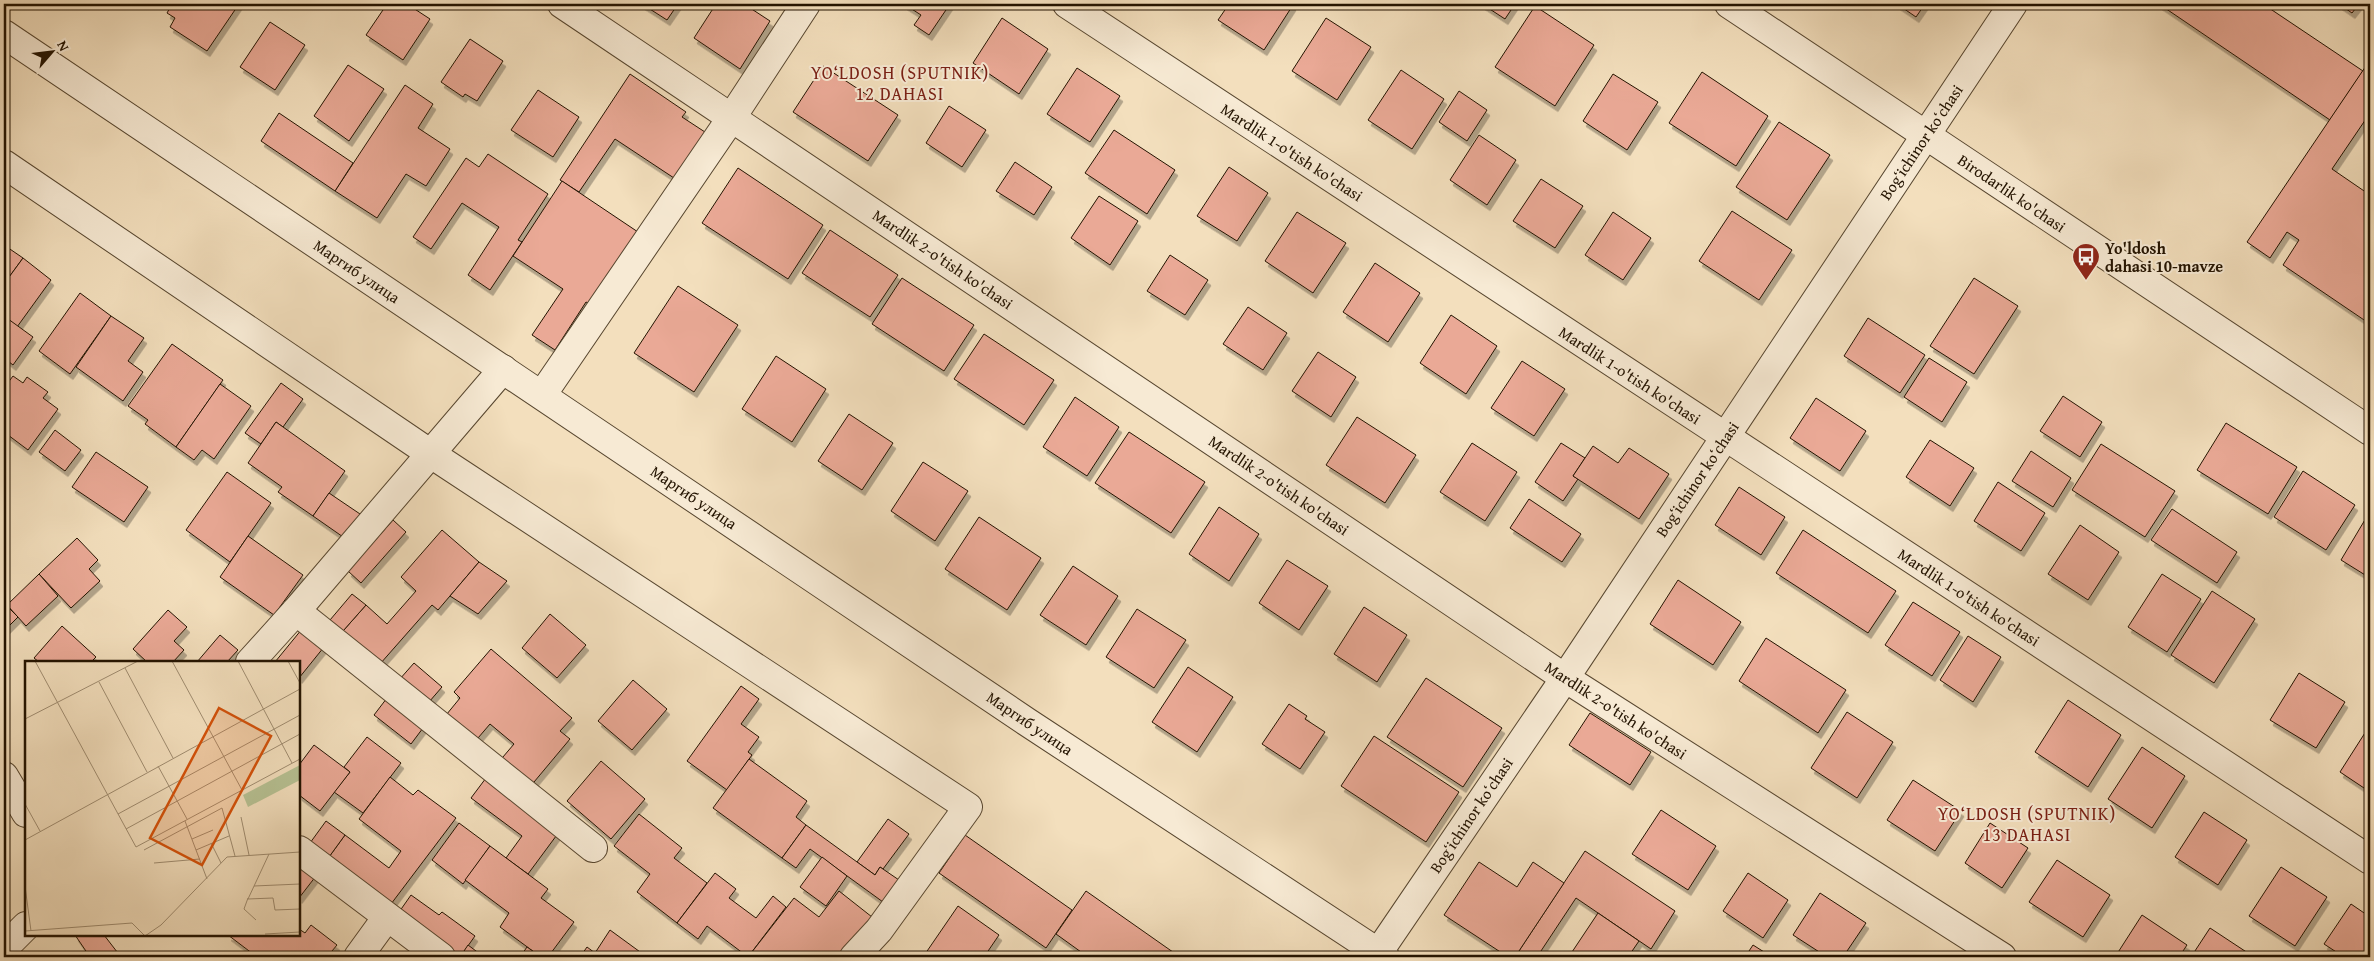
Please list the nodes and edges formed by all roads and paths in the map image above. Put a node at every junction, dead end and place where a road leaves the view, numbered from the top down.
1 (562, 4) edge
2 (806, 4) edge
3 (1067, 4) edge
4 (1728, 4) edge
5 (2013, 4) edge
6 (4, 34) edge
7 (732, 117) junction
8 (1925, 136) junction
9 (4, 164) edge
10 (504, 369) junction
11 (542, 395) junction
12 (2370, 431) edge
13 (1724, 437) junction
14 (431, 454) junction
15 (296, 611) junction
16 (251, 661) edge
17 (1565, 678) junction
18 (4, 776) edge
19 (25, 811) edge
20 (593, 848) dead end
21 (300, 851) edge
22 (2370, 860) edge
23 (387, 917) junction
24 (25, 927) edge
25 (4, 948) edge
26 (1382, 955) edge
27 (358, 957) edge
28 (441, 957) edge
29 (854, 957) edge
30 (2002, 957) edge

1 - 7 street, Mardlik 2-o'tish ko'chasi
2 - 7 street
3 - 13 street, Mardlik 1-o'tish ko'chasi
4 - 8 street, Birodarlik ko'chasi
5 - 8 street, Bogʻichinor koʻchasi
6 - 10 street, Маргиб улица
7 - 11 street
7 - 17 street, Mardlik 2-o'tish ko'chasi
8 - 12 street, Birodarlik ko'chasi
8 - 13 street, Bogʻichinor koʻchasi
9 - 14 street
10 - 11 street, Маргиб улица
10 - 14 street
11 - 26 street, Маргиб улица
13 - 17 street, Bogʻichinor koʻchasi
13 - 22 street, Mardlik 1-o'tish ko'chasi
14 - 15 street
14 - 29 street
15 - 16 street
15 - 20 street
17 - 26 street, Bogʻichinor koʻchasi
17 - 30 street, Mardlik 2-o'tish ko'chasi
18 - 19 street
21 - 23 street
23 - 27 street
23 - 28 street
24 - 25 street

